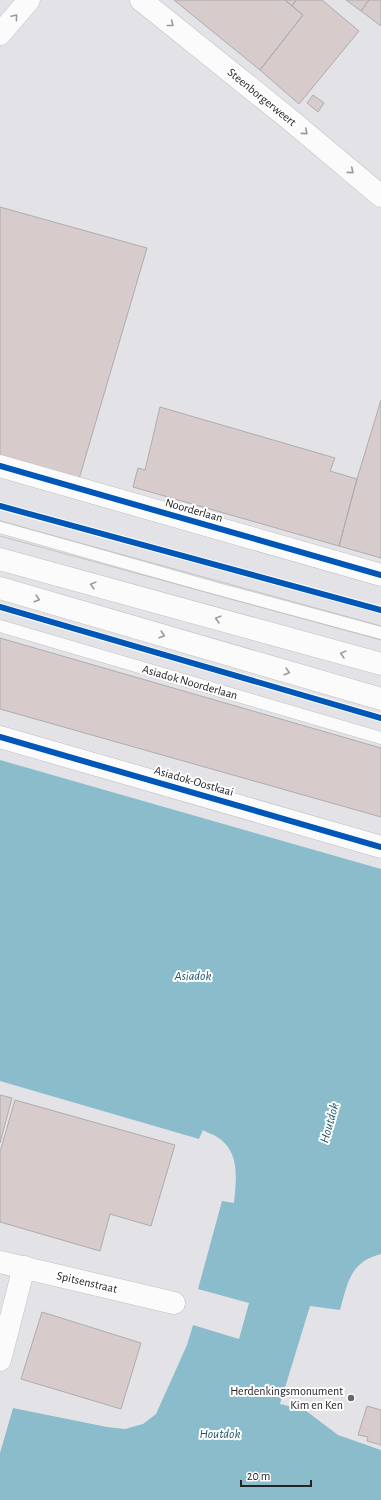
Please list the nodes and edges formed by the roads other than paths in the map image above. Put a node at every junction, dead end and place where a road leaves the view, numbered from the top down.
1 (29, 0) edge
2 (141, 0) edge
3 (0, 34) edge
4 (381, 196) edge
5 (0, 466) edge
6 (0, 527) edge
7 (0, 559) edge
8 (381, 575) edge
9 (0, 588) edge
10 (0, 626) edge
11 (381, 633) edge
12 (381, 664) edge
13 (381, 699) edge
14 (0, 737) edge
15 (381, 738) edge
16 (381, 847) edge
17 (0, 1262) edge
18 (24, 1267) junction
19 (174, 1303) dead end
20 (0, 1360) edge

3 -> 1 street
2 -> 4 street, Steenborgerweert
5 - 8 street, Noorderlaan
6 - 11 lane
12 -> 7 street
9 -> 13 street
10 - 15 lane, Asiadok Noorderlaan
14 - 16 street, Asiadok-Oostkaai
17 - 18 street, Spitsenstraat
18 - 19 street, Spitsenstraat
18 - 20 street

